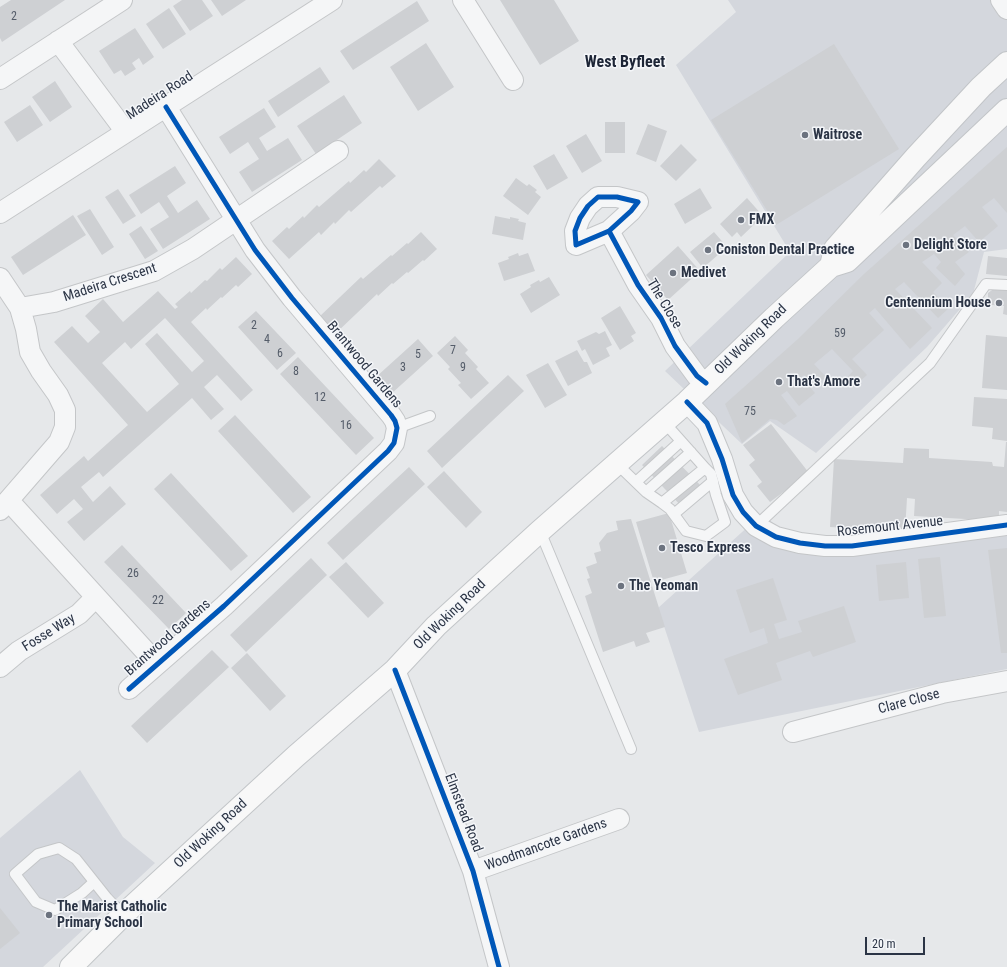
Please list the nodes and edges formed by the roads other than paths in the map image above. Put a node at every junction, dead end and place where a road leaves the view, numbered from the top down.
1 (122, 0) edge
2 (332, 0) edge
3 (463, 0) edge
4 (1002, 0) edge
5 (1007, 9) edge
6 (58, 41) junction
7 (1007, 63) edge
8 (0, 79) edge
9 (513, 80) dead end
10 (166, 107) junction
11 (1007, 110) edge
12 (126, 132) junction
13 (338, 152) dead end
14 (0, 213) edge
15 (236, 220) junction
16 (609, 231) dead end
17 (831, 266) junction
18 (0, 278) edge
19 (1007, 285) edge
20 (20, 308) junction
21 (706, 383) junction
22 (687, 402) junction
23 (430, 416) dead end
24 (664, 422) junction
25 (397, 428) junction
26 (681, 441) junction
27 (691, 452) junction
28 (617, 464) junction
29 (705, 468) junction
30 (713, 481) junction
31 (636, 482) junction
32 (646, 492) junction
33 (662, 503) junction
34 (5, 505) edge
35 (674, 514) junction
36 (1007, 525) edge
37 (756, 526) junction
38 (540, 531) junction
39 (96, 597) junction
40 (157, 664) junction
41 (0, 667) edge
42 (395, 670) junction
43 (1007, 681) edge
44 (129, 688) dead end
45 (807, 735) dead end
46 (631, 749) dead end
47 (619, 819) dead end
48 (473, 871) junction
49 (94, 882) junction
50 (123, 915) junction
51 (71, 967) edge
52 (499, 967) edge

1 - 6 street
2 - 10 street, Madeira Road
3 - 9 street
4 - 5 street
6 - 8 street
6 - 12 street
7 - 17 main road, Old Woking Road
10 - 12 street, Madeira Road
10 - 15 street, Brantwood Gardens
11 - 17 main road, Old Woking Road
12 - 14 street, Madeira Road
13 - 15 street
15 - 20 street, Madeira Crescent
15 - 25 street, Brantwood Gardens
16 - 21 street, The Close
17 - 21 main road, Old Woking Road
18 - 20 street
19 - 37 lane
20 - 34 street
21 - 22 main road, Old Woking Road
22 - 24 main road, Old Woking Road
22 - 37 street, Rosemount Avenue
23 - 25 lane, Brantwood Gardens
24 - 26 lane
24 - 28 main road, Old Woking Road
25 - 40 street, Brantwood Gardens
26 - 27 lane
26 - 31 lane
27 - 29 lane
27 - 32 lane
28 - 31 lane
28 - 38 main road, Old Woking Road
29 - 30 lane
29 - 33 lane
30 - 35 lane
30 - 35 lane
31 - 32 lane
32 - 33 lane
33 - 35 lane
34 - 39 street, Brantwood Gardens
36 - 37 street, Rosemount Avenue
38 - 42 main road, Old Woking Road
38 - 46 lane
39 - 40 street, Brantwood Gardens
39 - 41 street, Fosse Way
40 - 44 street, Brantwood Gardens
42 - 48 street, Elmstead Road
42 - 50 main road, Old Woking Road
43 - 45 street, Clare Close
47 - 48 street, Woodmancote Gardens
48 - 52 street, Elmstead Road
49 - 49 lane
49 - 50 lane
50 - 51 main road, Old Woking Road

